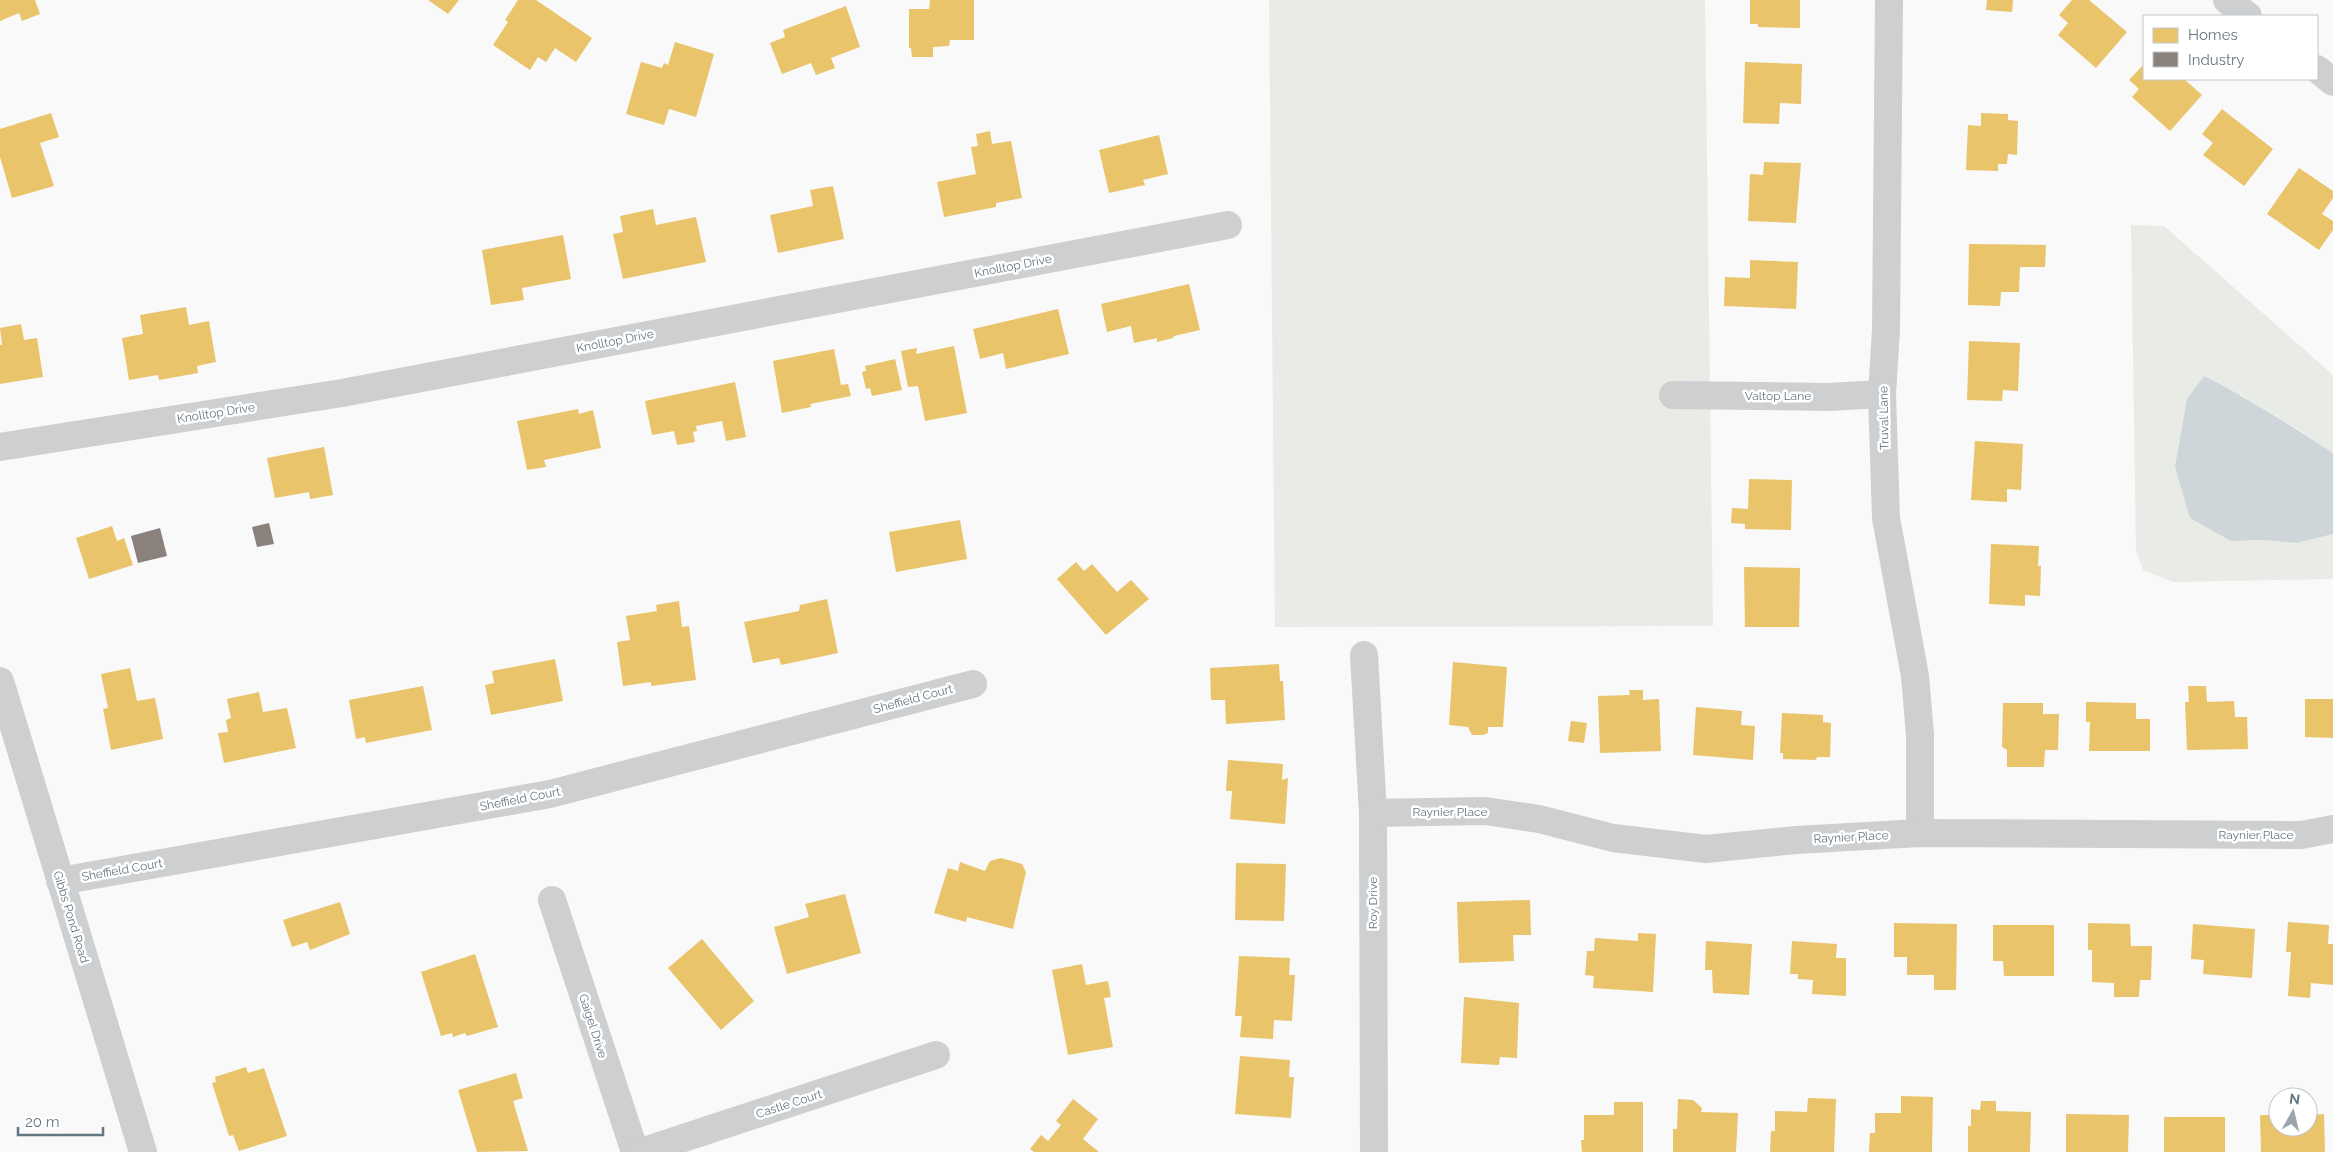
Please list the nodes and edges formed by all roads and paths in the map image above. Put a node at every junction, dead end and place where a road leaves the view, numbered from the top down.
1 (1890, 0) edge
2 (2227, 0) edge
3 (2247, 15) edge
4 (2318, 70) edge
5 (2333, 82) edge
6 (1228, 225) dead end
7 (1882, 394) junction
8 (1674, 395) dead end
9 (0, 447) edge
10 (1364, 655) dead end
11 (0, 681) edge
12 (974, 684) dead end
13 (1372, 813) junction
14 (2333, 829) edge
15 (1920, 834) junction
16 (60, 881) junction
17 (552, 900) dead end
18 (936, 1055) dead end
19 (143, 1152) edge
20 (635, 1152) edge
21 (641, 1152) edge
22 (1374, 1152) edge

1 - 7 street, Truval Lane
2 - 3 street
4 - 5 street
6 - 9 street, Knolltop Drive
7 - 8 street, Valtop Lane
7 - 15 street, Truval Lane
10 - 13 street, Roy Drive
11 - 16 street, Gibbs Pond Road
12 - 16 street, Sheffield Court
13 - 15 street, Raynier Place
13 - 22 street, Roy Drive
14 - 15 street, Raynier Place
16 - 19 street, Gibbs Pond Road
17 - 20 street, Gaigel Drive
18 - 21 street, Castle Court

